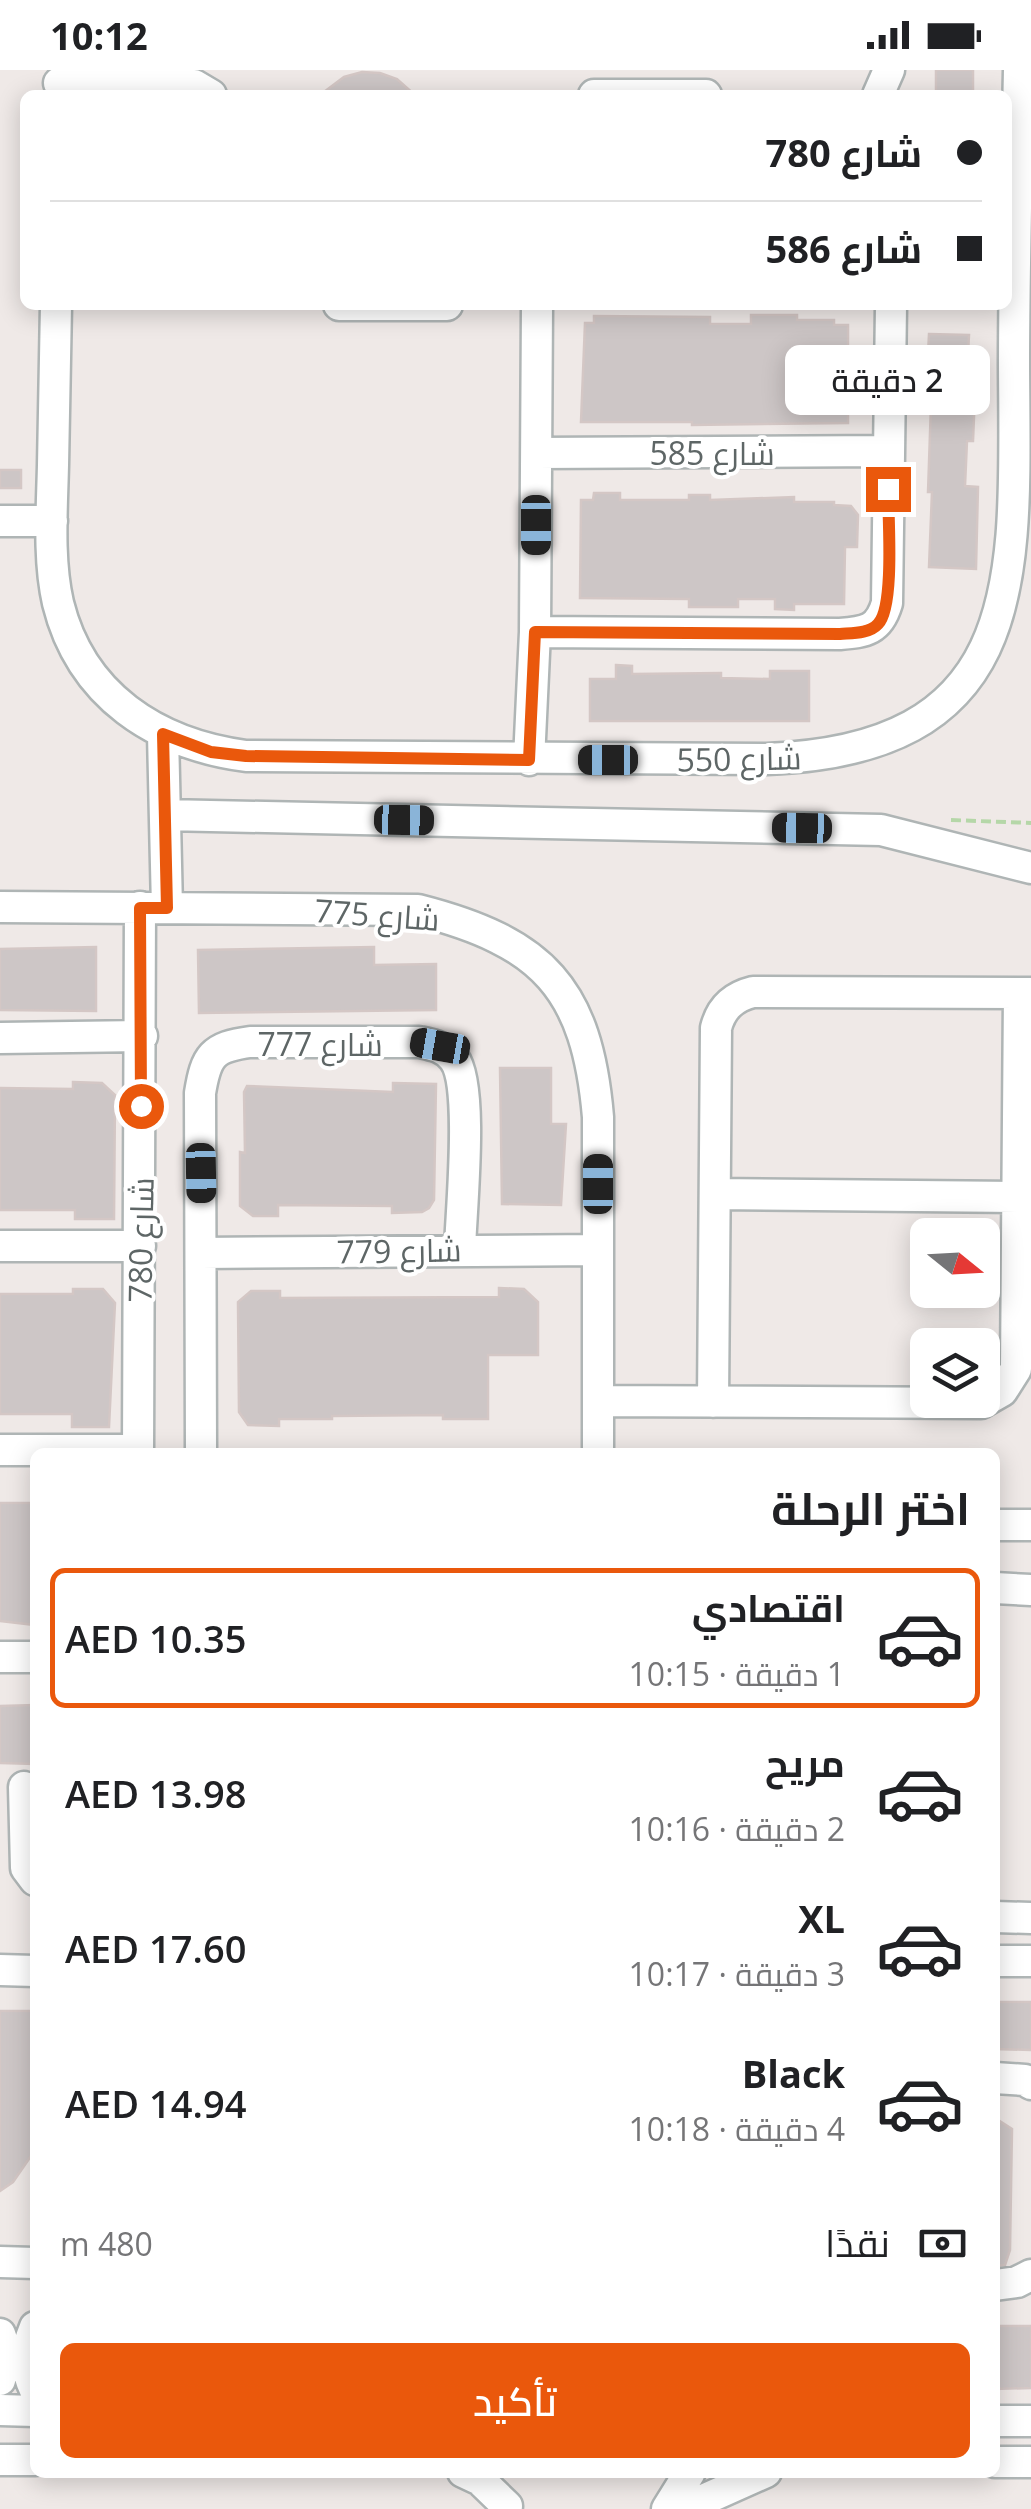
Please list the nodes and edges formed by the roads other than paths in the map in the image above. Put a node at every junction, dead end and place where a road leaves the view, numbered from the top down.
1 (1019, 70) edge
2 (649, 82) edge
3 (59, 83) edge
4 (202, 90) edge
5 (615, 90) edge
6 (684, 90) edge
7 (1012, 250) edge
8 (1012, 296) edge
9 (56, 310) edge
10 (537, 310) edge
11 (891, 310) edge
12 (888, 450) junction
13 (536, 453) junction
14 (0, 521) edge
15 (52, 521) junction
16 (1023, 522) edge
17 (535, 632) junction
18 (163, 734) junction
19 (529, 760) junction
20 (165, 815) junction
21 (1031, 868) edge
22 (0, 908) edge
23 (154, 908) junction
24 (1025, 992) edge
25 (142, 1036) junction
26 (0, 1038) edge
27 (714, 1194) junction
28 (1017, 1197) junction
29 (0, 1246) edge
30 (140, 1246) junction
31 (460, 1249) junction
32 (597, 1250) junction
33 (202, 1253) junction
34 (598, 1401) junction
35 (713, 1402) junction
36 (138, 1448) edge
37 (200, 1448) edge
38 (598, 1448) edge
39 (0, 1450) edge
40 (30, 1450) edge
41 (1000, 1525) edge
42 (1031, 1526) edge
43 (1000, 1588) edge
44 (1031, 1590) edge
45 (0, 1657) edge
46 (30, 1657) edge
47 (20, 1787) edge
48 (30, 1873) edge
49 (1000, 1917) edge
50 (1031, 1918) edge
51 (1000, 1960) edge
52 (1031, 1961) edge
53 (0, 1970) edge
54 (30, 1970) edge
55 (1000, 2078) edge
56 (1031, 2084) edge
57 (0, 2262) edge
58 (30, 2263) edge
59 (1031, 2275) edge
60 (1000, 2285) edge
61 (0, 2320) edge
62 (30, 2323) edge
63 (0, 2334) edge
64 (30, 2344) edge
65 (30, 2379) edge
66 (0, 2380) edge
67 (0, 2410) edge
68 (30, 2411) edge
69 (1000, 2421) edge
70 (1031, 2421) edge
71 (0, 2460) edge
72 (30, 2460) edge
73 (1000, 2462) edge
74 (1031, 2462) edge
75 (476, 2478) edge
76 (491, 2478) edge
77 (686, 2478) edge
78 (753, 2478) edge
79 (508, 2508) edge
80 (667, 2509) edge
81 (683, 2509) edge

1 - 7 street, شارع 550
2 - 5 street
2 - 6 street
3 - 4 street
8 - 16 street, شارع 550
9 - 15 street, شارع 550
10 - 13 street
11 - 12 street
12 - 13 street, شارع 585
12 - 17 street
13 - 17 street
14 - 15 street
15 - 18 street, شارع 550
16 - 19 street, شارع 550
17 - 19 street
18 - 19 street, شارع 550
18 - 20 street, شارع 780
20 - 21 street
20 - 23 street, شارع 780
22 - 23 street, شارع 775
23 - 25 street, شارع 780
23 - 32 street, شارع 775
24 - 27 street
24 - 28 street
25 - 26 street
25 - 30 street, شارع 780
27 - 28 street
27 - 35 street
28 - 35 street
29 - 30 street
30 - 36 street, شارع 780
31 - 32 street, شارع 779
31 - 33 street, شارع 779
31 - 33 street, شارع 777
32 - 34 street, شارع 775
33 - 37 street, شارع 777
34 - 35 street
34 - 38 street, شارع 775
39 - 40 street
41 - 42 street
43 - 44 street
45 - 46 street
47 - 48 street
49 - 50 street
51 - 52 street
53 - 54 street
55 - 56 street
57 - 58 street
59 - 60 street
61 - 62 street
63 - 66 street
64 - 65 street
67 - 68 street
69 - 70 street
71 - 72 street
73 - 74 street
75 - 79 street
76 - 79 street
77 - 80 street
78 - 81 street

